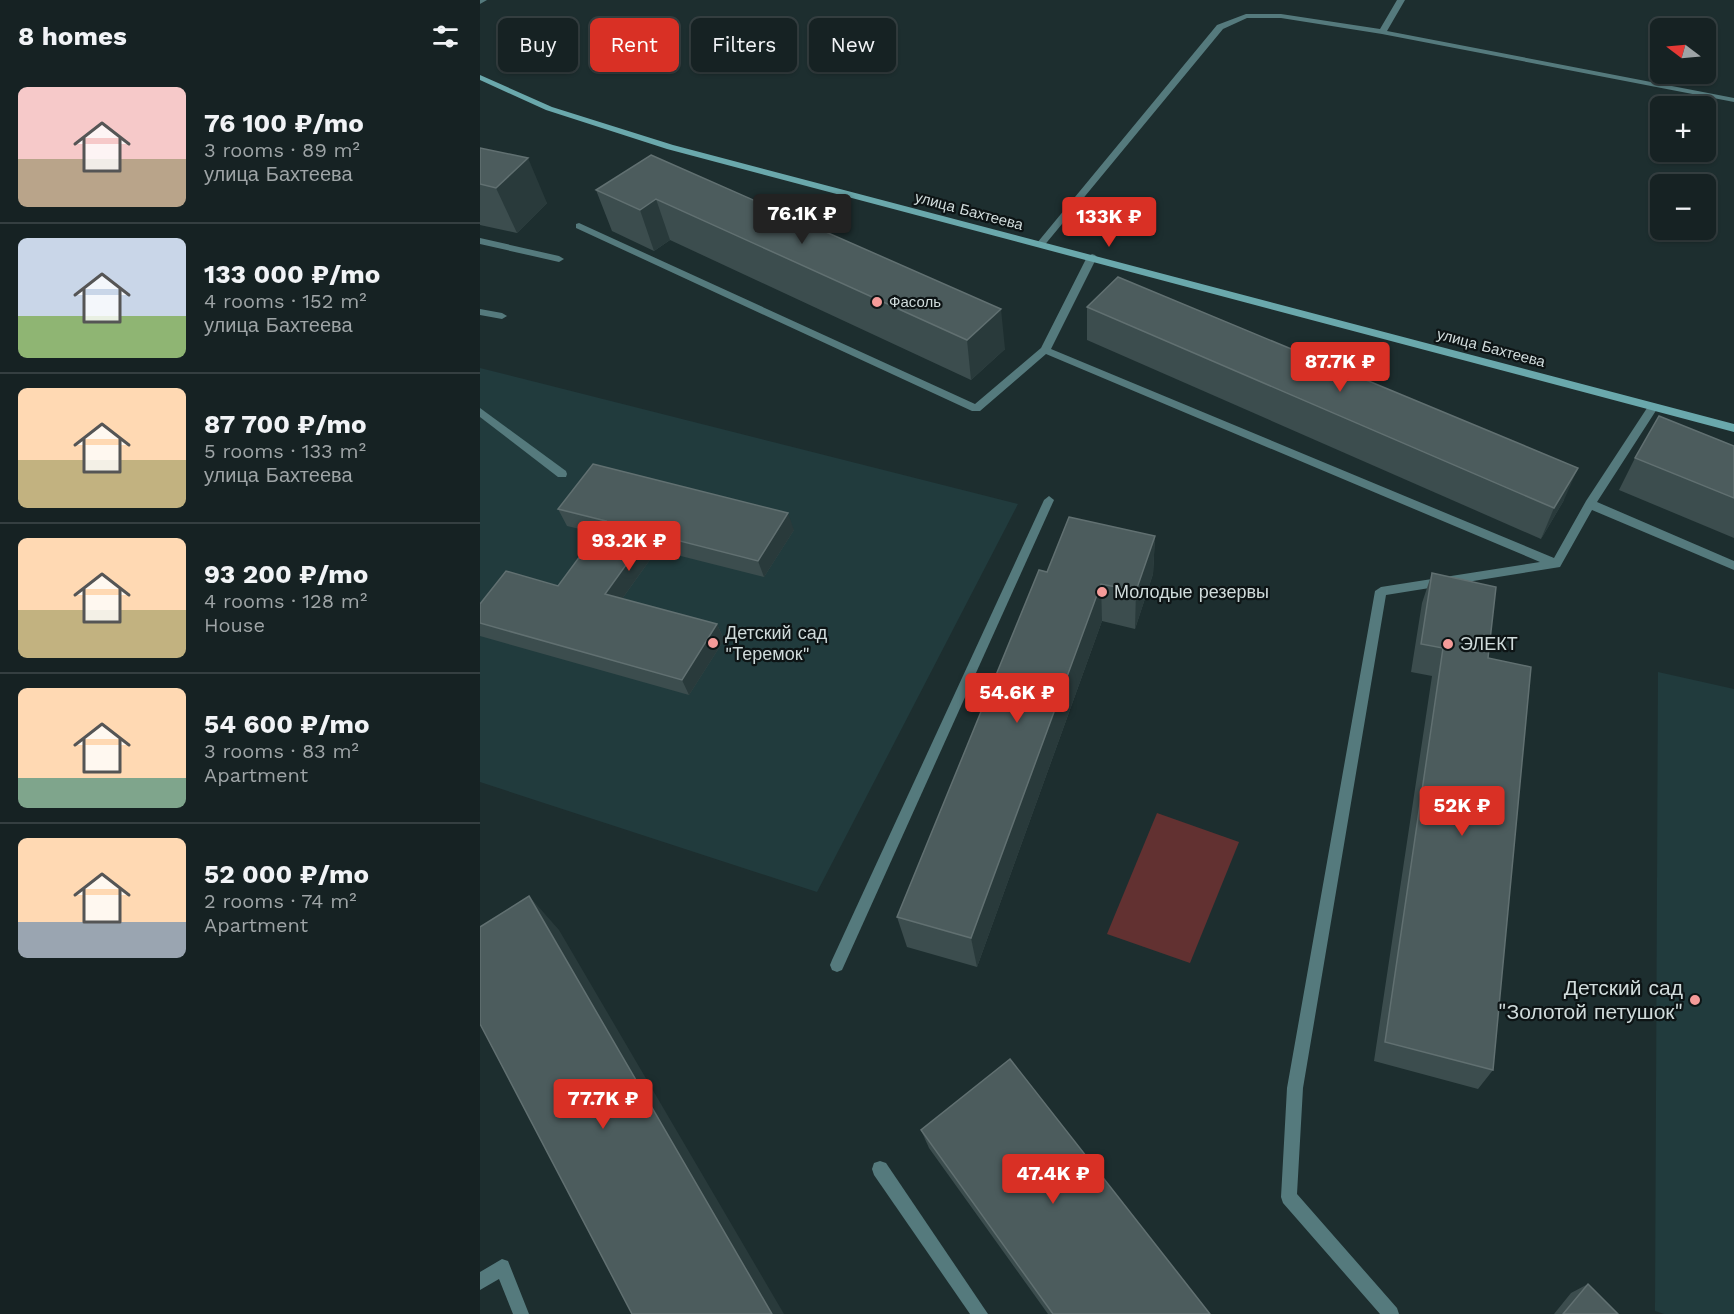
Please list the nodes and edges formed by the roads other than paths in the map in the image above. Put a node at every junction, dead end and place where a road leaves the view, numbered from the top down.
1 (1401, 0) edge
2 (1382, 32) junction
3 (480, 77) edge
4 (1734, 100) edge
5 (579, 226) dead end
6 (480, 241) edge
7 (1040, 245) junction
8 (1092, 257) junction
9 (559, 259) dead end
10 (480, 312) edge
11 (502, 316) dead end
12 (1045, 350) junction
13 (1653, 406) junction
14 (480, 412) edge
15 (1734, 428) edge
16 (562, 474) dead end
17 (1049, 500) dead end
18 (1590, 504) junction
19 (1556, 564) junction
20 (1734, 566) edge
21 (837, 965) dead end
22 (880, 1169) dead end
23 (480, 1282) edge
24 (521, 1314) edge
25 (980, 1314) edge
26 (1391, 1314) edge

1 - 2 street
2 - 4 street
2 - 7 street
3 - 7 main road, улица Бахтеева
5 - 12 street
6 - 9 street
7 - 8 main road, улица Бахтеева
8 - 12 street
8 - 13 main road, улица Бахтеева
10 - 11 street
12 - 19 street
13 - 15 main road, улица Бахтеева
13 - 18 street
14 - 16 street
17 - 21 street
18 - 19 street
18 - 20 street
19 - 26 street
22 - 25 street
23 - 24 street

